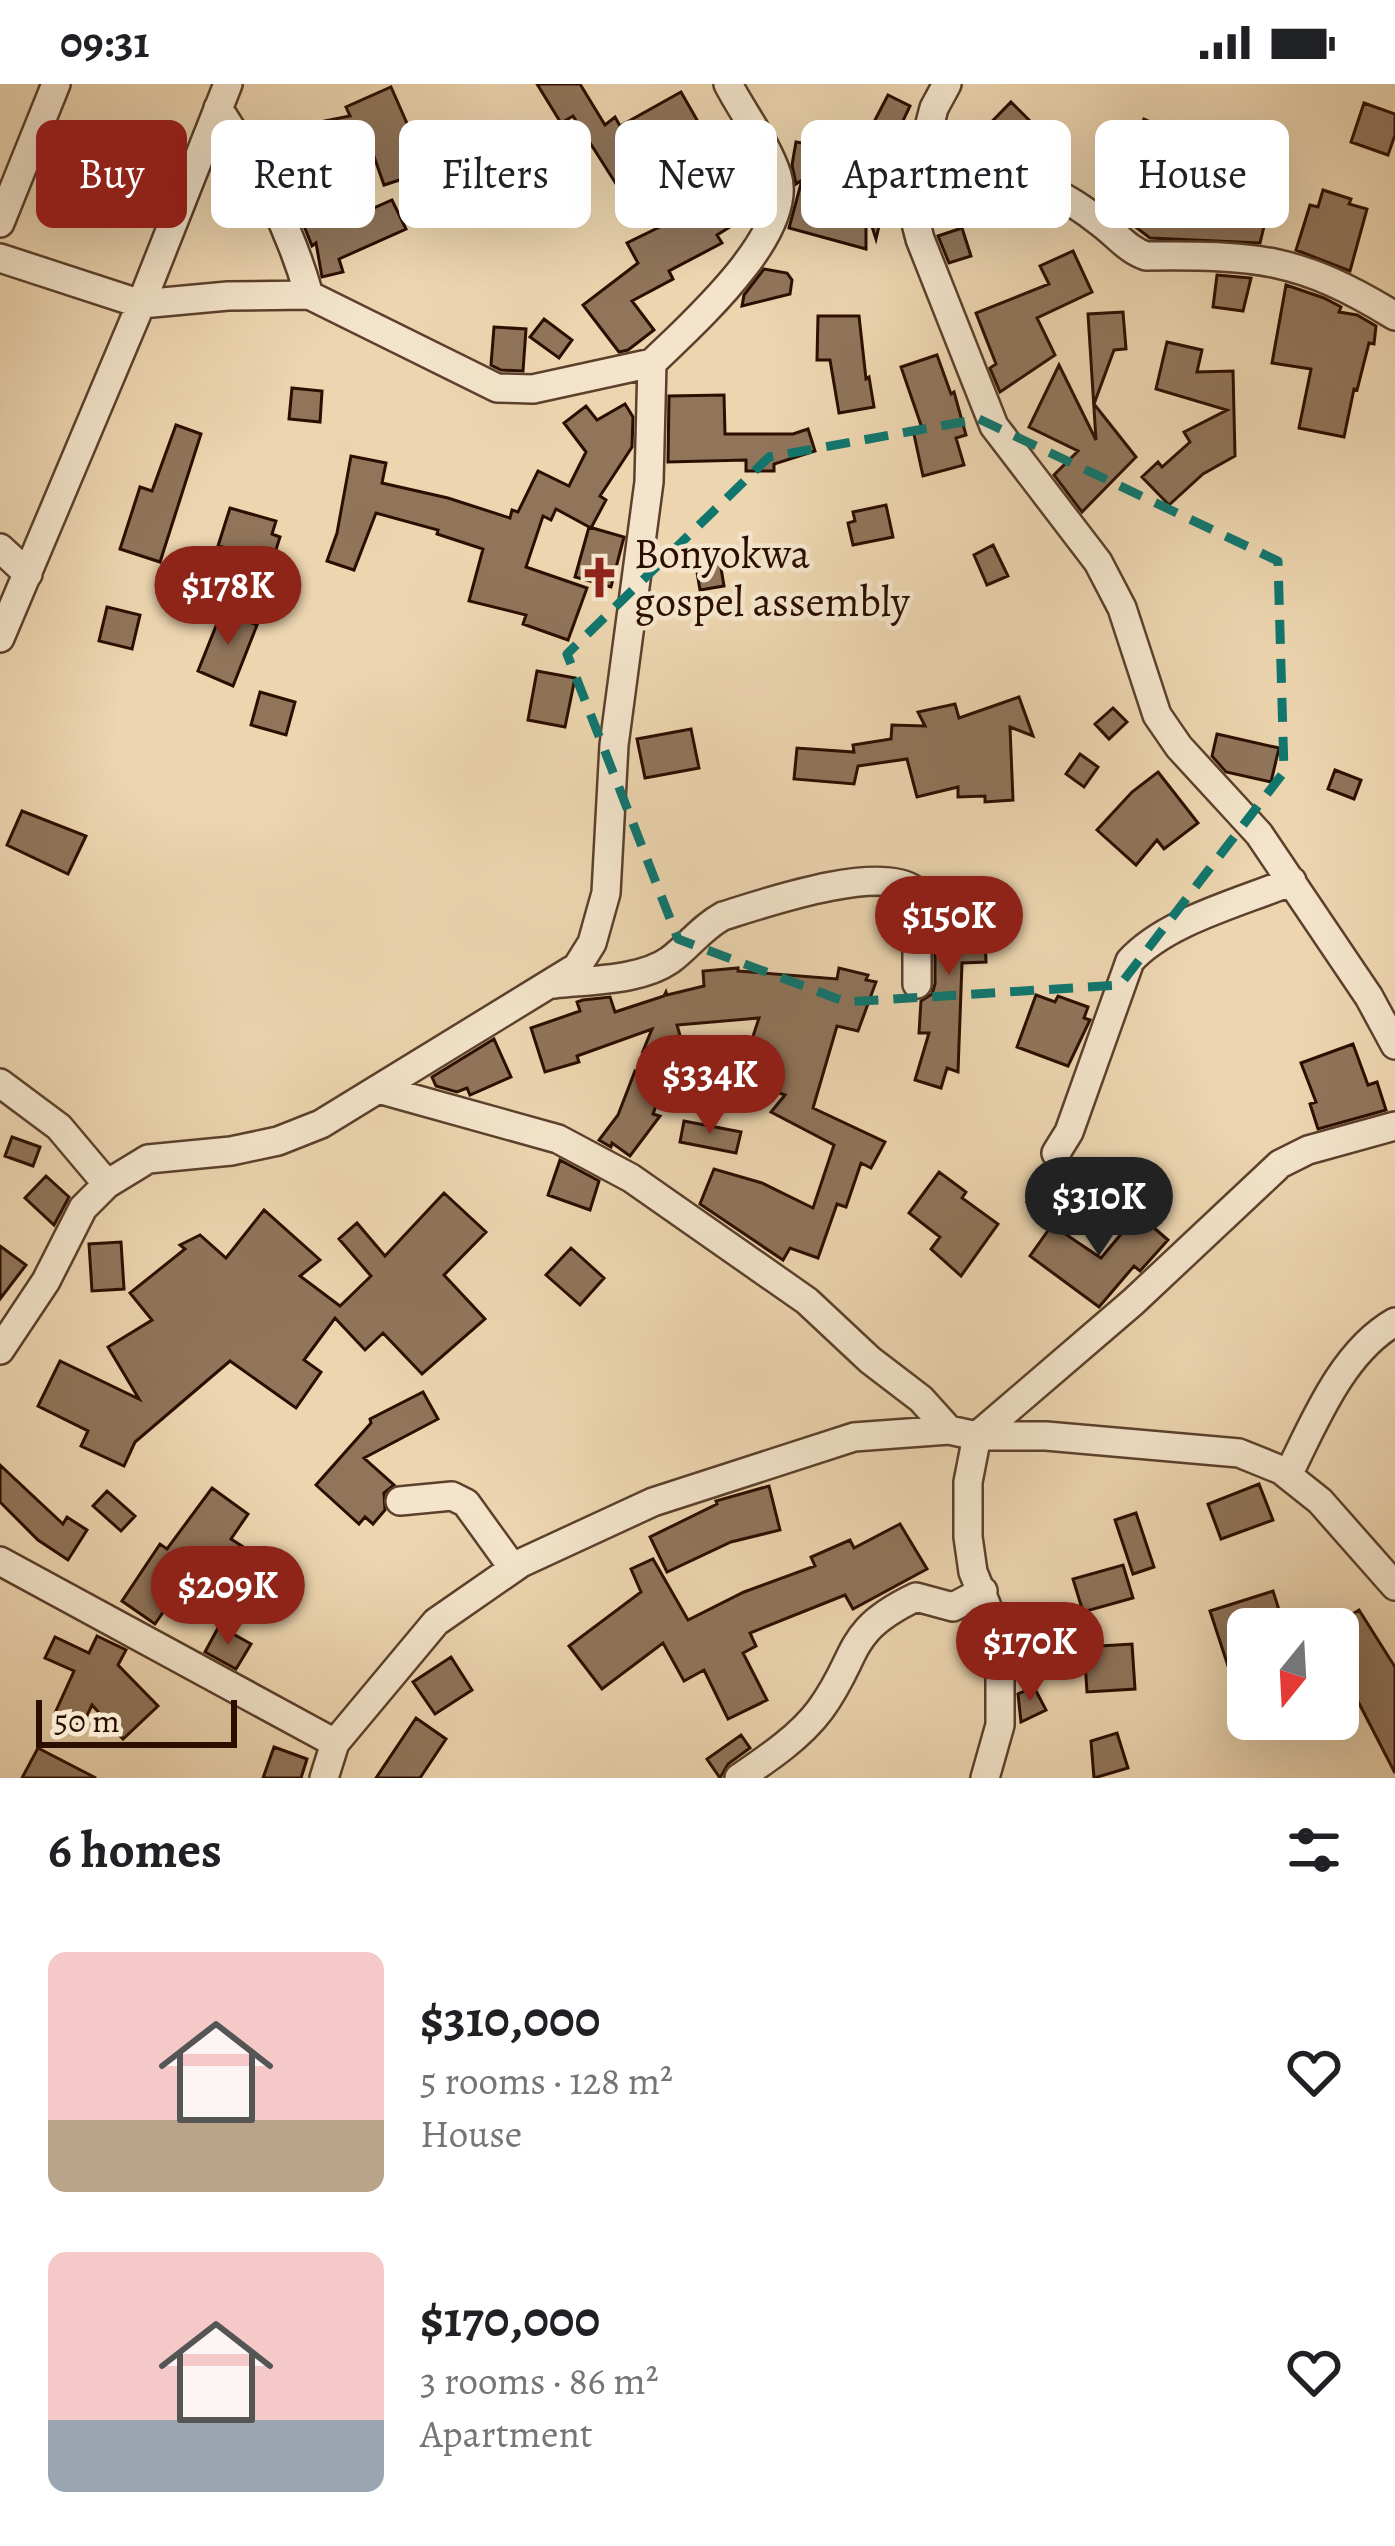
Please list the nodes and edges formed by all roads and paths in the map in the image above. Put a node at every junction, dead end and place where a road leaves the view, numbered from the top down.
1 (56, 84) edge
2 (728, 84) edge
3 (947, 84) edge
4 (223, 96) edge
5 (931, 120) edge
6 (1071, 205) edge
7 (0, 223) edge
8 (917, 228) edge
9 (0, 258) edge
10 (309, 295) junction
11 (141, 304) junction
12 (1395, 316) edge
13 (652, 363) junction
14 (0, 548) edge
15 (28, 574) junction
16 (0, 638) edge
17 (1292, 881) junction
18 (550, 984) junction
19 (917, 984) dead end
20 (1395, 1045) edge
21 (0, 1084) edge
22 (382, 1090) junction
23 (1395, 1126) edge
24 (1057, 1153) dead end
25 (107, 1184) junction
26 (1395, 1322) edge
27 (0, 1350) edge
28 (963, 1433) junction
29 (1288, 1475) junction
30 (400, 1501) dead end
31 (0, 1561) edge
32 (513, 1568) junction
33 (1395, 1586) edge
34 (983, 1592) junction
35 (335, 1743) junction
36 (324, 1778) edge
37 (740, 1778) edge
38 (985, 1778) edge

1 - 7 street
2 - 13 street
3 - 5 street
4 - 10 street
4 - 11 street
6 - 12 street
8 - 17 street
9 - 11 street
10 - 11 street
10 - 13 street
11 - 15 street
13 - 18 street
14 - 15 street
15 - 16 street
17 - 20 street
17 - 24 street
18 - 19 street
18 - 22 street
21 - 25 street
22 - 25 street
22 - 28 street
23 - 28 street
25 - 27 street
26 - 29 street
28 - 29 street
28 - 32 street
28 - 34 street
29 - 33 street
30 - 32 street
31 - 35 street
32 - 35 street
34 - 37 street
34 - 38 street
35 - 36 street

